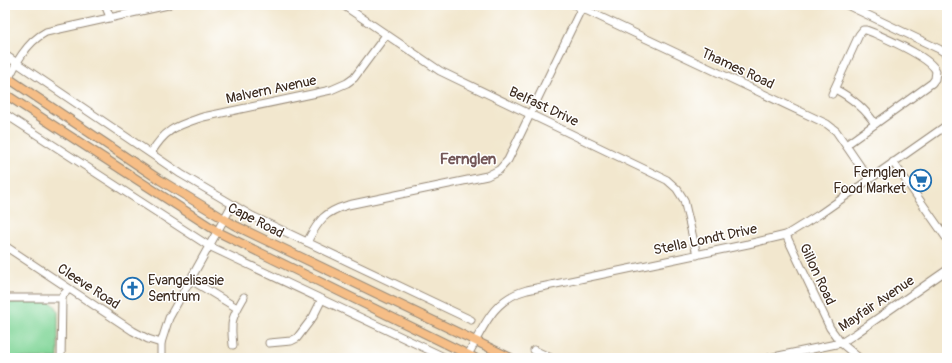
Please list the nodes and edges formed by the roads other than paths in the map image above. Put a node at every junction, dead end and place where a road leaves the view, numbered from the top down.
1 (105, 5) edge
2 (168, 5) edge
3 (343, 5) edge
4 (847, 5) edge
5 (580, 6) edge
6 (110, 17) junction
7 (386, 35) junction
8 (947, 54) edge
9 (5, 55) edge
10 (17, 63) junction
11 (6, 80) edge
12 (5, 94) edge
13 (5, 114) edge
14 (530, 114) junction
15 (875, 124) junction
16 (947, 125) edge
17 (846, 145) junction
18 (151, 153) junction
19 (893, 162) junction
20 (869, 179) junction
21 (232, 205) junction
22 (224, 220) junction
23 (218, 232) junction
24 (786, 235) junction
25 (947, 239) edge
26 (307, 242) junction
27 (5, 246) edge
28 (209, 246) junction
29 (697, 255) junction
30 (947, 270) edge
31 (191, 280) junction
32 (69, 288) junction
33 (244, 297) dead end
34 (5, 298) edge
35 (62, 298) junction
36 (322, 299) junction
37 (237, 308) junction
38 (471, 320) dead end
39 (476, 341) junction
40 (161, 343) junction
41 (269, 343) dead end
42 (841, 343) junction
43 (233, 345) dead end
44 (534, 350) dead end
45 (471, 356) edge
46 (61, 358) edge
47 (161, 358) edge
48 (446, 358) edge
49 (512, 358) edge
50 (551, 358) edge
51 (769, 358) edge
52 (859, 358) edge

1 - 6 street
2 - 6 street
3 - 7 street, Belfast Drive
4 - 8 street
5 - 14 street
5 - 17 street, Thames Road
6 - 10 street
7 - 14 street, Belfast Drive
7 - 18 street, Malvern Avenue
9 - 10 street, Cape Road
10 - 11 street
10 - 18 street, Cape Road
11 - 22 main road, Cape Road
12 - 23 main road, Cape Road
13 - 28 street
14 - 26 street
14 - 29 street, Belfast Drive
15 - 15 street
15 - 17 street
16 - 19 street, Stella Londt Drive
17 - 20 street, Thames Road
18 - 21 street, Cape Road
19 - 20 street, Stella Londt Drive
19 - 25 street
20 - 24 street, Stella Londt Drive
21 - 22 street
21 - 26 street, Cape Road
22 - 23 street
22 - 39 main road, Cape Road
23 - 28 street
23 - 45 main road, Cape Road
24 - 29 street, Stella Londt Drive
24 - 42 street, Gillon Road
26 - 38 street, Cape Road
27 - 32 street, Cleeve Road
28 - 31 street
28 - 36 street
29 - 39 street, Stella Londt Drive
30 - 42 street, Mayfair Avenue
31 - 37 street
31 - 40 street
32 - 35 street
32 - 40 street, Cleeve Road
33 - 37 street
34 - 35 street
35 - 46 street
36 - 41 street
36 - 48 street
37 - 43 street
39 - 45 street, Stella Londt Drive
39 - 49 main road, Cape Road
40 - 47 street
42 - 51 street, Mayfair Avenue
42 - 52 street, Gillon Road
44 - 50 street

